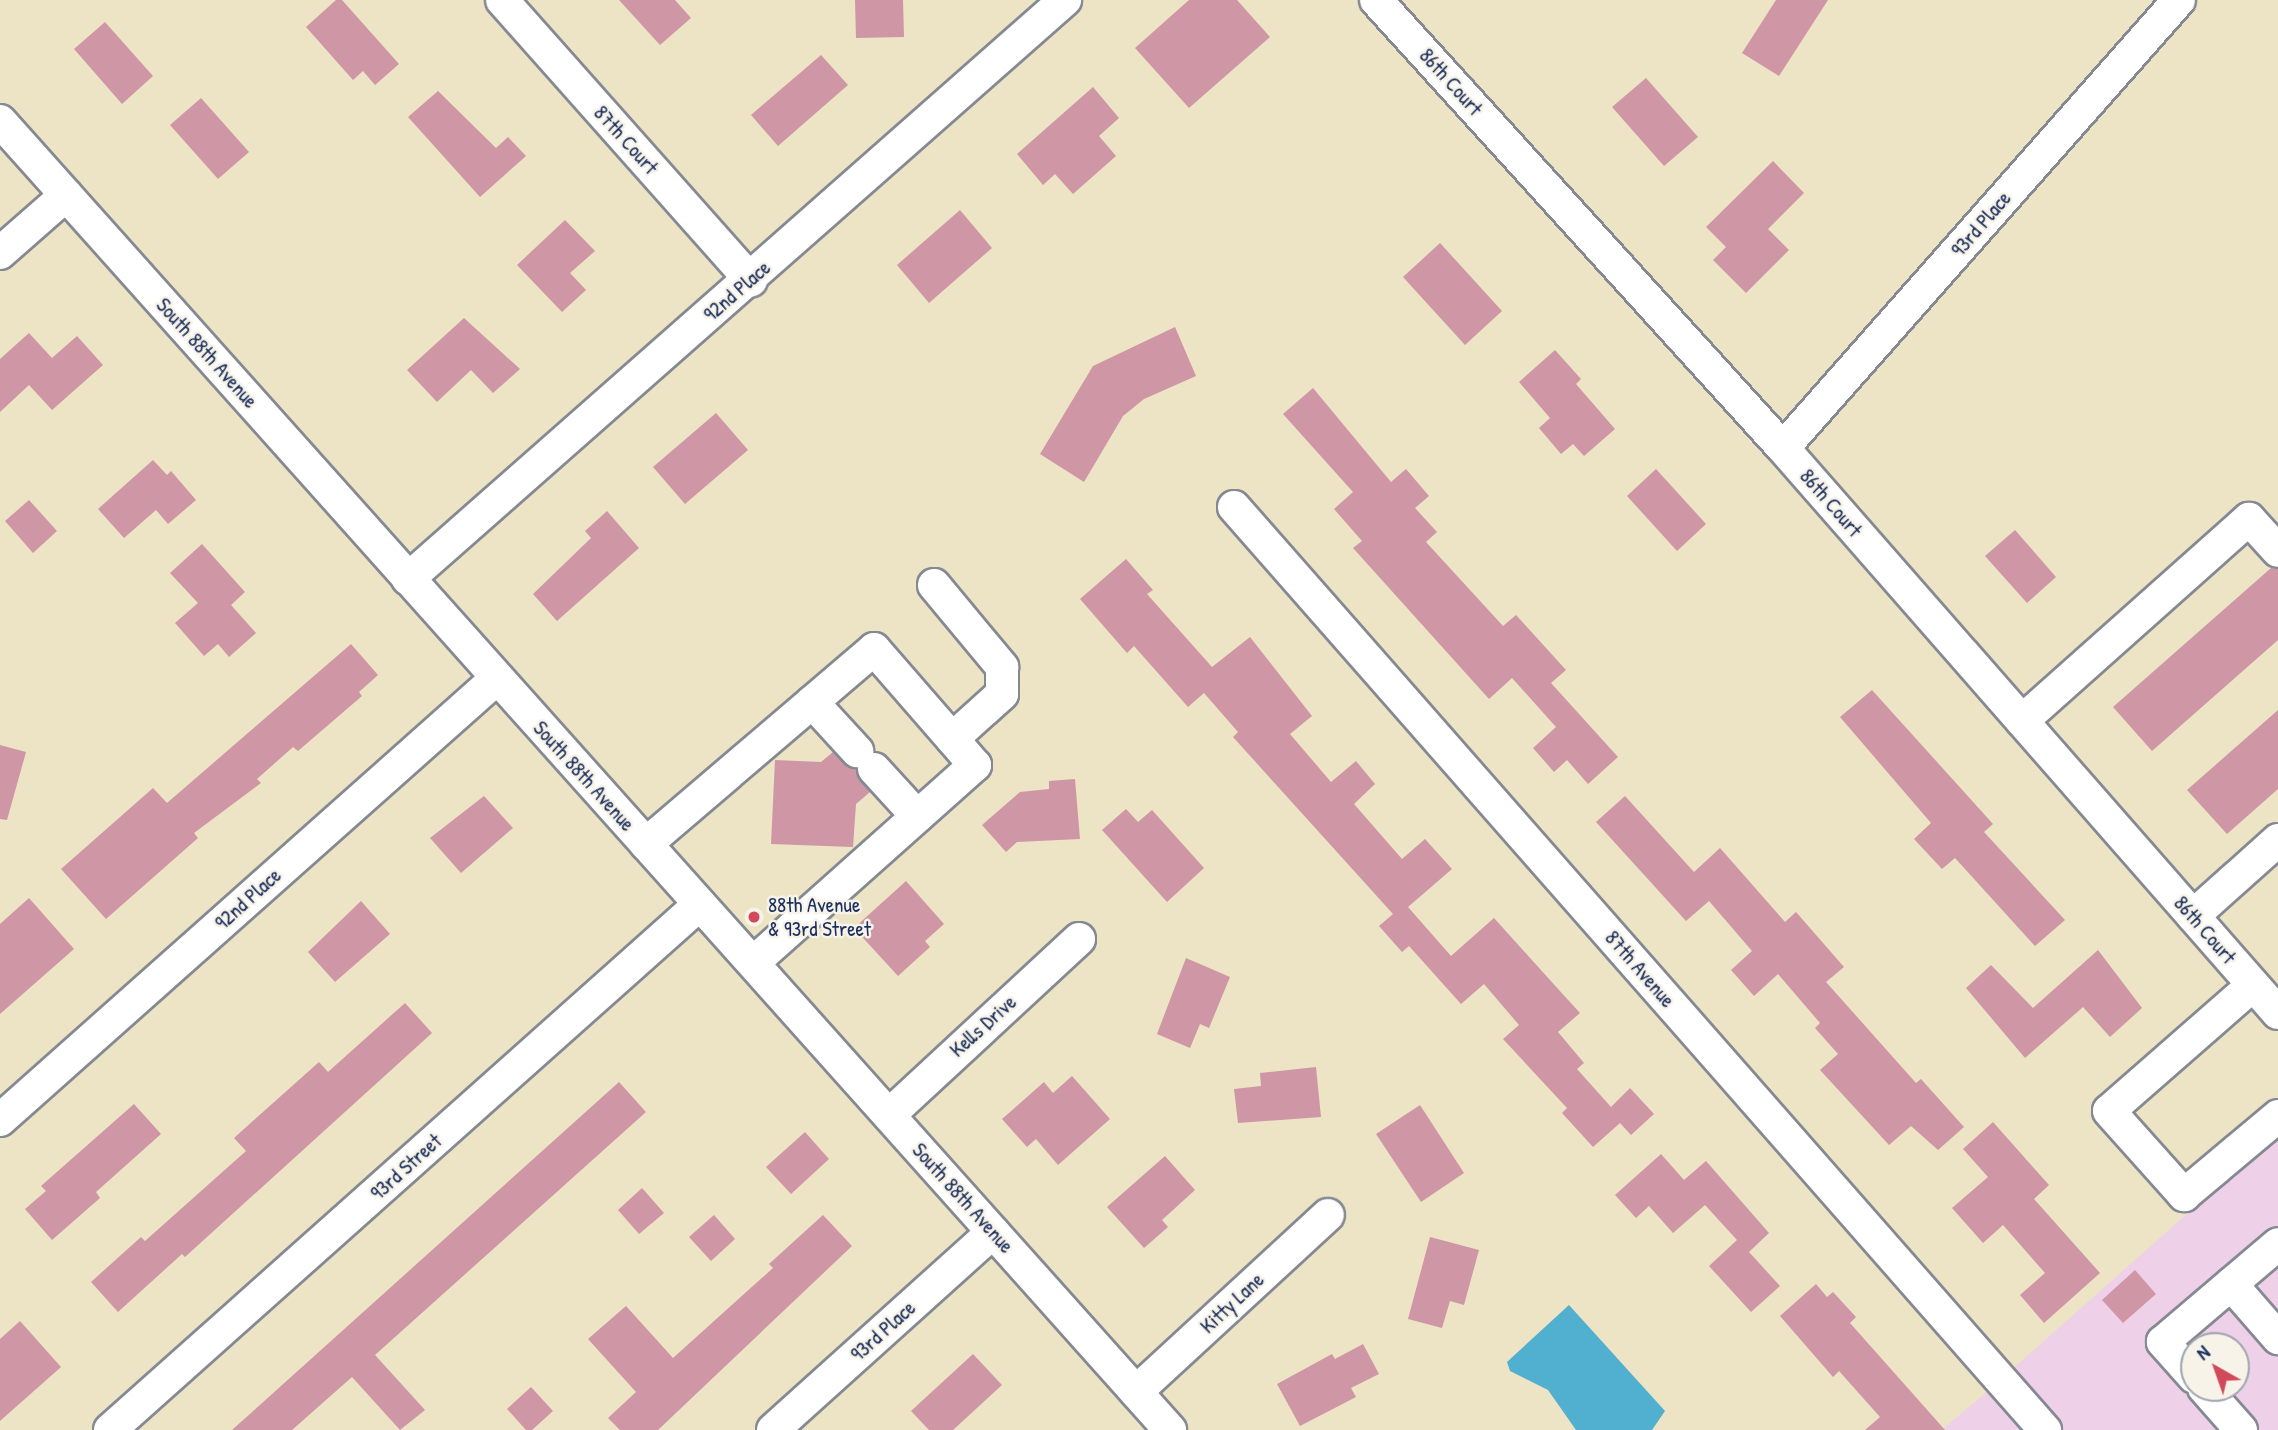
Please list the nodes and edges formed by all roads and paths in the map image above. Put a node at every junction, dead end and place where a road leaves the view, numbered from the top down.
1 (502, 0) edge
2 (1065, 0) edge
3 (1376, 0) edge
4 (2179, 0) edge
5 (0, 121) edge
6 (66, 195) junction
7 (0, 253) edge
8 (751, 279) junction
9 (1783, 448) junction
10 (1234, 507) dead end
11 (2278, 551) edge
12 (408, 579) junction
13 (934, 585) dead end
14 (496, 679) junction
15 (812, 702) junction
16 (2022, 721) junction
17 (952, 739) junction
18 (917, 816) junction
19 (2278, 840) edge
20 (646, 844) junction
21 (700, 904) junction
22 (2193, 916) junction
23 (1079, 939) dead end
24 (753, 963) junction
25 (2253, 985) junction
26 (2278, 1013) edge
27 (889, 1115) junction
28 (2278, 1116) edge
29 (0, 1120) edge
30 (1328, 1214) dead end
31 (993, 1232) junction
32 (2278, 1244) edge
33 (2231, 1284) junction
34 (2278, 1339) edge
35 (2180, 1361) edge
36 (1136, 1392) junction
37 (2216, 1402) edge
38 (110, 1430) edge
39 (773, 1430) edge
40 (1170, 1430) edge
41 (2045, 1430) edge
42 (2241, 1430) edge

1 - 8 street, 87th Court
2 - 8 street, 92nd Place
3 - 9 street, 86th Court
4 - 9 street, 93rd Place
5 - 6 street, South 88th Avenue
6 - 7 street
6 - 12 street, South 88th Avenue
8 - 12 street, 92nd Place
9 - 16 street, 86th Court
10 - 41 street, 87th Avenue
11 - 16 street
12 - 14 street, South 88th Avenue
13 - 17 street
14 - 20 street, South 88th Avenue
14 - 29 street, 92nd Place
15 - 17 street
15 - 18 street
15 - 20 street
16 - 22 street, 86th Court
17 - 18 street
18 - 24 street
19 - 22 street
20 - 21 street, South 88th Avenue
21 - 24 street, South 88th Avenue
21 - 38 street, 93rd Street
22 - 25 street, 86th Court
23 - 27 street, Kells Drive
24 - 27 street, South 88th Avenue
25 - 26 street, 86th Court
25 - 28 street
27 - 31 street, South 88th Avenue
30 - 36 street, Kitty Lane
31 - 36 street, South 88th Avenue
31 - 39 street, 93rd Place
32 - 33 street
33 - 34 street
33 - 35 street
36 - 40 street, South 88th Avenue
37 - 42 street

